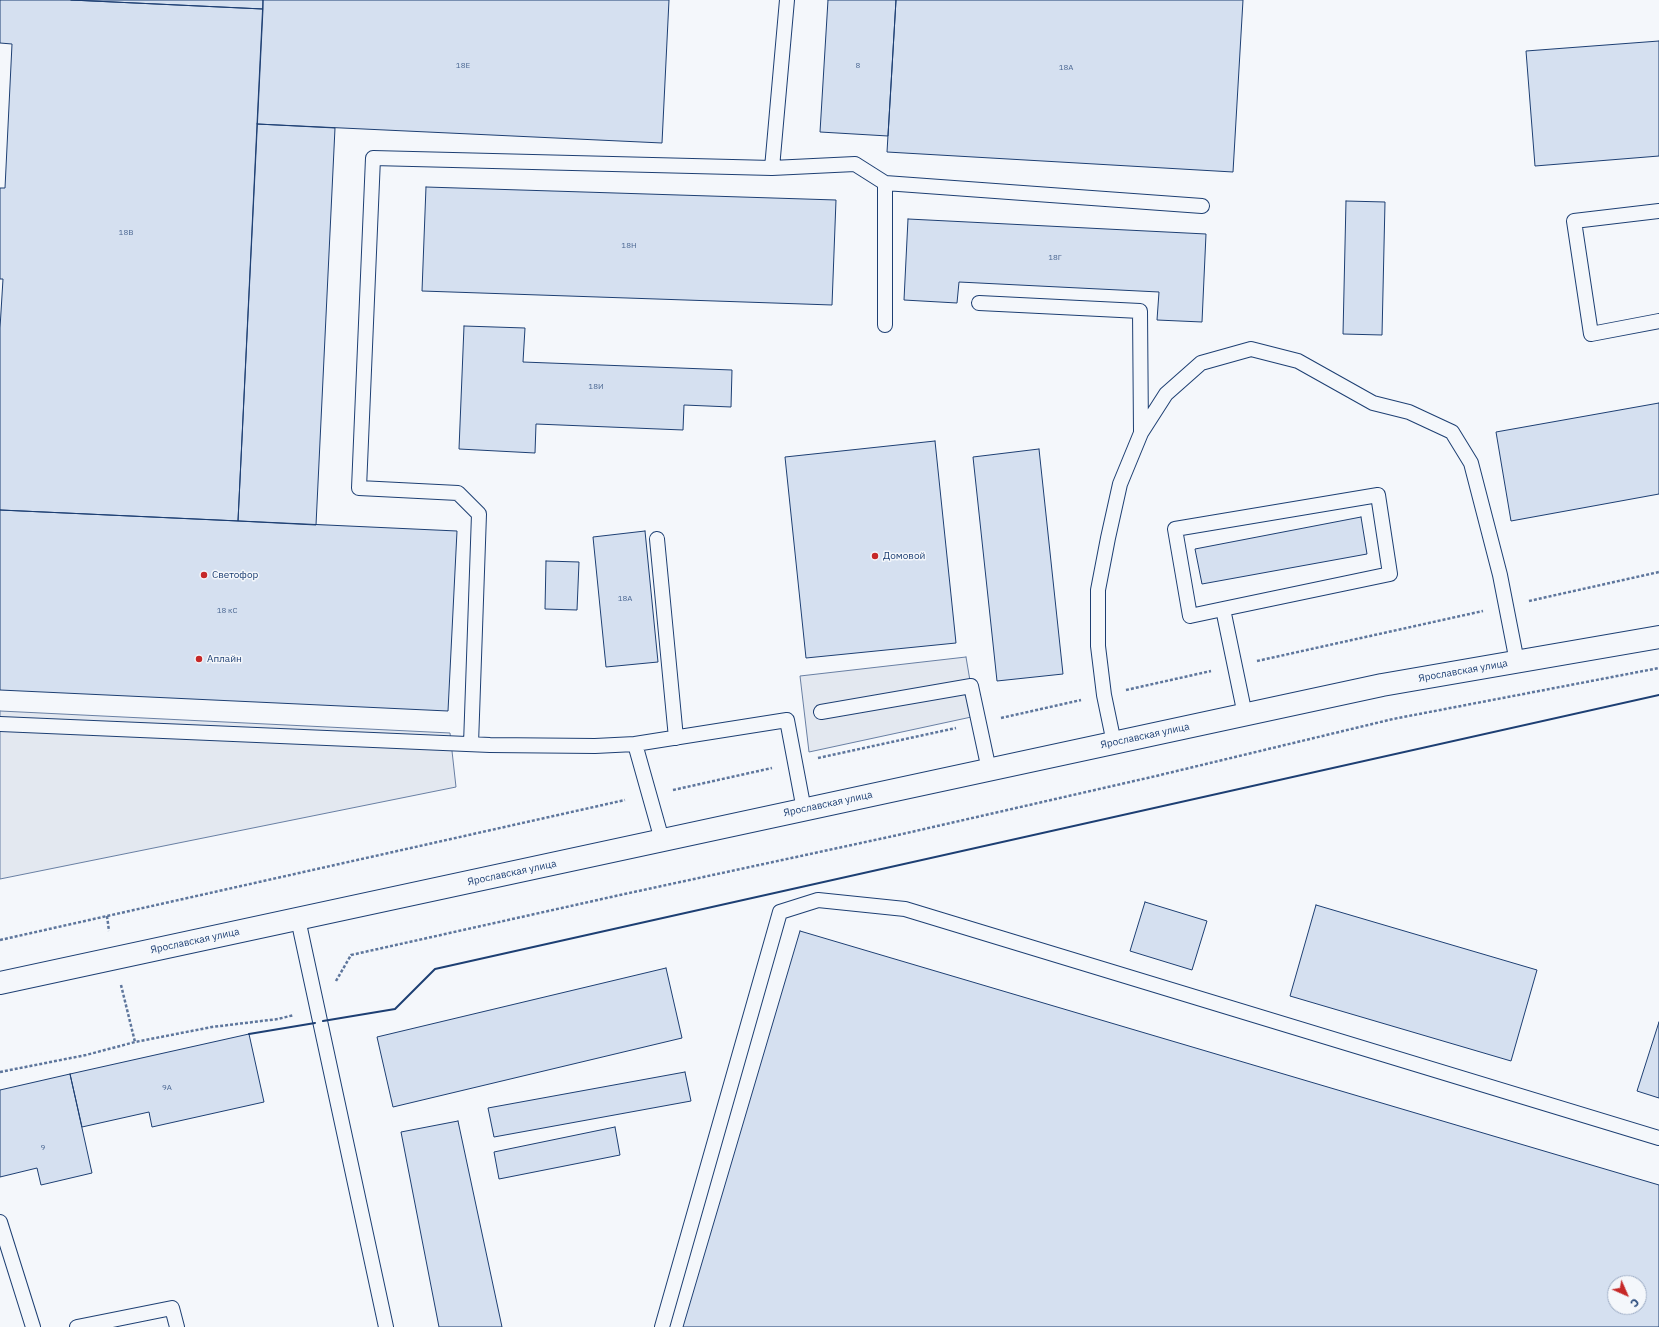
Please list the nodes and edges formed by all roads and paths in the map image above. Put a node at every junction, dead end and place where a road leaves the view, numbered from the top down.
1 (786, 0) edge
2 (772, 168) junction
3 (885, 183) junction
4 (1202, 206) dead end
5 (1659, 211) edge
6 (979, 304) dead end
7 (1659, 321) edge
8 (885, 325) dead end
9 (1141, 433) junction
10 (658, 539) dead end
11 (1659, 572) edge
12 (1506, 606) junction
13 (1223, 609) junction
14 (1659, 637) edge
15 (1517, 662) junction
16 (1235, 666) junction
17 (1659, 668) edge
18 (1104, 695) junction
19 (821, 712) dead end
20 (1245, 715) junction
21 (979, 723) junction
22 (0, 724) edge
23 (676, 738) junction
24 (1114, 743) junction
25 (471, 744) junction
26 (635, 744) junction
27 (796, 763) junction
28 (989, 770) junction
29 (650, 795) junction
30 (804, 810) junction
31 (662, 840) junction
32 (298, 919) junction
33 (0, 940) edge
34 (0, 983) edge
35 (317, 1009) junction
36 (0, 1072) edge
37 (1659, 1138) edge
38 (0, 1222) edge
39 (33, 1327) edge
40 (77, 1327) edge
41 (177, 1327) edge
42 (386, 1327) edge
43 (662, 1327) edge

1 - 2 lane
2 - 3 lane
2 - 25 lane
3 - 4 lane
3 - 8 lane
5 - 7 lane
6 - 9 lane
9 - 12 lane
9 - 18 lane
10 - 23 lane
11 - 12 path
12 - 15 lane
12 - 16 path
13 - 13 lane
13 - 16 lane
14 - 15 street, Ярославская улица
15 - 20 street, Ярославская улица
16 - 18 path
16 - 20 lane
17 - 35 path
18 - 21 path
18 - 24 lane
19 - 21 lane
20 - 24 street, Ярославская улица
21 - 27 path
21 - 28 lane
22 - 25 lane
23 - 26 lane
23 - 27 lane
24 - 28 street, Ярославская улица
25 - 26 lane
26 - 29 lane
27 - 29 path
27 - 30 lane
28 - 30 street, Ярославская улица
29 - 31 lane
29 - 33 path
30 - 31 street, Ярославская улица
31 - 32 street, Ярославская улица
32 - 34 street, Ярославская улица
32 - 35 lane
35 - 36 path
35 - 42 lane
37 - 43 lane
38 - 39 lane
40 - 41 lane

